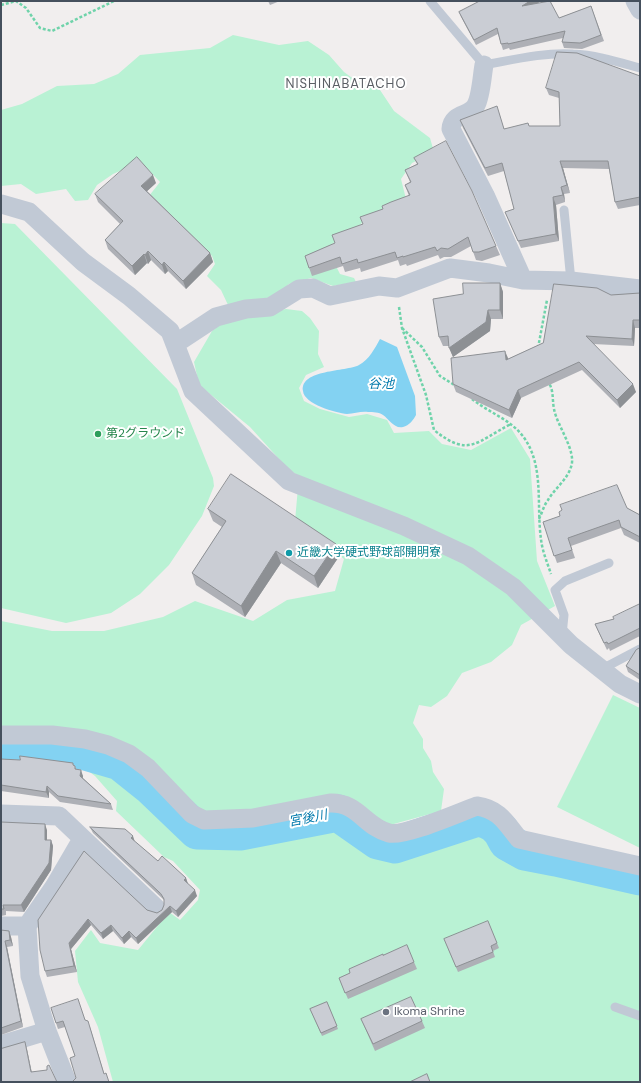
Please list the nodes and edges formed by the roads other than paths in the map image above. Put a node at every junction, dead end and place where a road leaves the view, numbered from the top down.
1 (430, 1) edge
2 (635, 1) edge
3 (640, 10) edge
4 (484, 65) junction
5 (640, 68) edge
6 (1, 204) edge
7 (564, 210) dead end
8 (523, 280) junction
9 (571, 282) junction
10 (640, 289) edge
11 (175, 344) junction
12 (609, 563) dead end
13 (562, 636) junction
14 (640, 649) edge
15 (602, 669) junction
16 (640, 694) edge
17 (1, 736) edge
18 (1, 814) edge
19 (82, 839) junction
20 (640, 866) edge
21 (156, 908) dead end
22 (1, 926) edge
23 (27, 926) junction
24 (614, 1007) dead end
25 (640, 1016) edge
26 (47, 1032) junction
27 (1, 1045) edge
28 (67, 1082) edge

1 - 4 lane
2 - 3 street
4 - 5 lane
4 - 8 street
6 - 11 street
7 - 9 lane
8 - 9 street
8 - 11 street
9 - 10 street
11 - 13 street
12 - 13 lane
13 - 15 street
14 - 15 lane
15 - 16 street
17 - 20 street
18 - 19 street
19 - 21 street
19 - 23 street
22 - 23 street
23 - 26 street
24 - 25 lane
26 - 27 street
26 - 28 street

